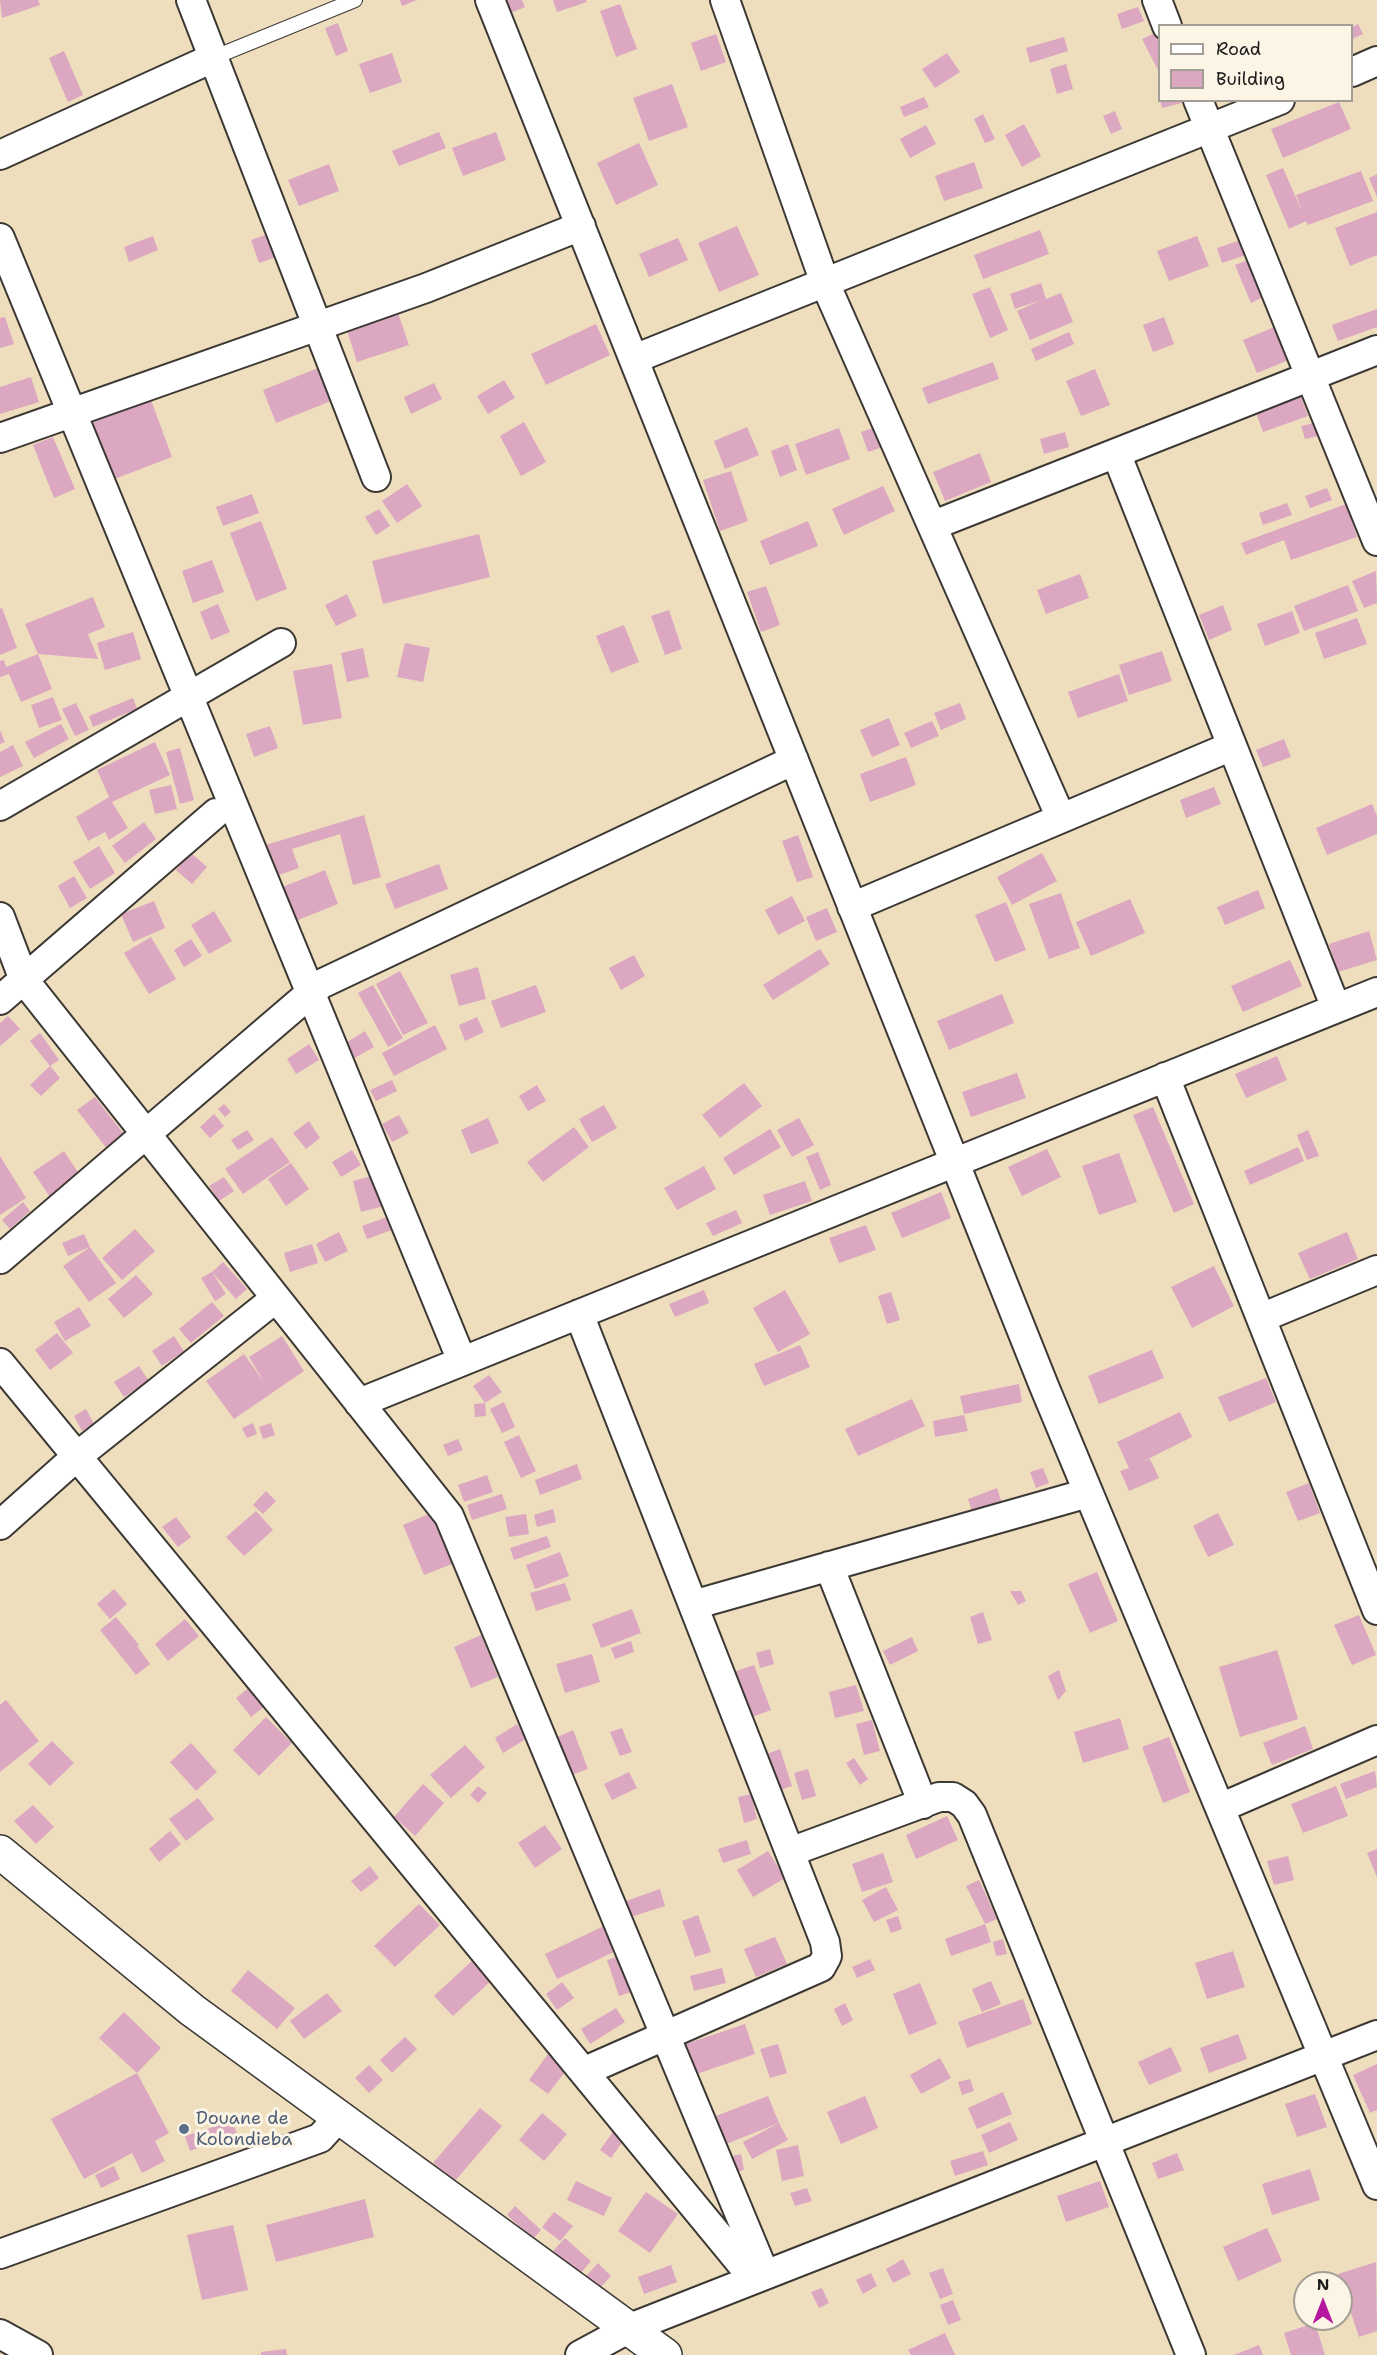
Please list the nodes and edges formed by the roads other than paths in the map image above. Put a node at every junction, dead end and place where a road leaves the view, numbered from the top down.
1 (191, 0) edge
2 (355, 0) edge
3 (490, 0) edge
4 (725, 0) edge
5 (1157, 0) edge
6 (1166, 24) edge
7 (215, 57) junction
8 (1377, 62) edge
9 (1353, 72) edge
10 (1199, 102) edge
11 (1275, 102) edge
12 (1209, 129) junction
13 (0, 155) edge
14 (580, 226) junction
15 (0, 238) edge
16 (825, 283) junction
17 (317, 327) junction
18 (1377, 350) edge
19 (634, 359) junction
20 (1310, 375) junction
21 (72, 413) junction
22 (0, 438) edge
23 (1116, 453) junction
24 (376, 477) dead end
25 (934, 525) junction
26 (1377, 541) edge
27 (281, 643) dead end
28 (188, 697) junction
29 (1232, 746) junction
30 (794, 760) junction
31 (0, 806) edge
32 (216, 813) dead end
33 (1061, 818) junction
34 (852, 907) junction
35 (0, 917) edge
36 (24, 980) junction
37 (1377, 992) edge
38 (310, 994) junction
39 (0, 1000) edge
40 (1336, 1008) junction
41 (1165, 1077) junction
42 (146, 1134) junction
43 (954, 1162) junction
44 (0, 1259) edge
45 (1377, 1270) edge
46 (276, 1298) junction
47 (579, 1314) junction
48 (1261, 1318) junction
49 (462, 1361) junction
50 (0, 1364) edge
51 (359, 1403) junction
52 (75, 1458) junction
53 (1088, 1492) junction
54 (0, 1525) edge
55 (829, 1566) junction
56 (693, 1605) junction
57 (1377, 1610) edge
58 (1377, 1740) edge
59 (923, 1804) junction
60 (1220, 1808) junction
61 (0, 1852) edge
62 (790, 1852) junction
63 (1377, 2035) edge
64 (665, 2036) junction
65 (1323, 2056) junction
66 (585, 2071) junction
67 (339, 2117) junction
68 (1104, 2142) junction
69 (1377, 2186) edge
70 (0, 2254) edge
71 (759, 2277) junction
72 (630, 2328) junction
73 (0, 2334) edge
74 (38, 2355) edge
75 (580, 2355) edge
76 (665, 2355) edge
77 (1191, 2355) edge

1 - 7 street
2 - 7 lane
3 - 14 street
4 - 16 street
5 - 6 street
7 - 13 street
7 - 17 street
8 - 9 street
10 - 12 street
11 - 12 street
12 - 16 street
12 - 20 street
14 - 17 street
14 - 19 street
15 - 21 street
16 - 19 street
16 - 25 street
17 - 21 street
17 - 24 street
18 - 20 street
19 - 30 street
20 - 23 street
20 - 26 street
21 - 22 street
21 - 28 street
23 - 25 street
23 - 29 street
25 - 33 street
27 - 28 street
28 - 31 street
28 - 38 street
29 - 33 street
29 - 40 street
30 - 34 street
30 - 38 street
32 - 36 street
33 - 34 street
34 - 43 street
35 - 36 street
36 - 39 street
36 - 42 street
37 - 40 street
38 - 42 street
38 - 49 street
40 - 41 street
41 - 43 street
41 - 48 street
42 - 44 street
42 - 46 street
43 - 47 street
43 - 53 street
45 - 48 street
46 - 51 street
46 - 52 street
47 - 49 street
47 - 56 street
48 - 57 street
49 - 51 street
50 - 52 street
51 - 64 street
52 - 54 street
52 - 66 street
53 - 55 street
53 - 60 street
55 - 56 street
55 - 59 street
56 - 62 street
58 - 60 street
59 - 62 street
59 - 68 street
60 - 65 street
61 - 67 main road
62 - 64 street
63 - 65 street
64 - 66 street
64 - 71 street
65 - 68 street
65 - 69 street
66 - 71 street
67 - 70 street
67 - 72 main road
68 - 71 street
68 - 77 street
71 - 72 street
72 - 75 street
72 - 76 main road
73 - 74 street

